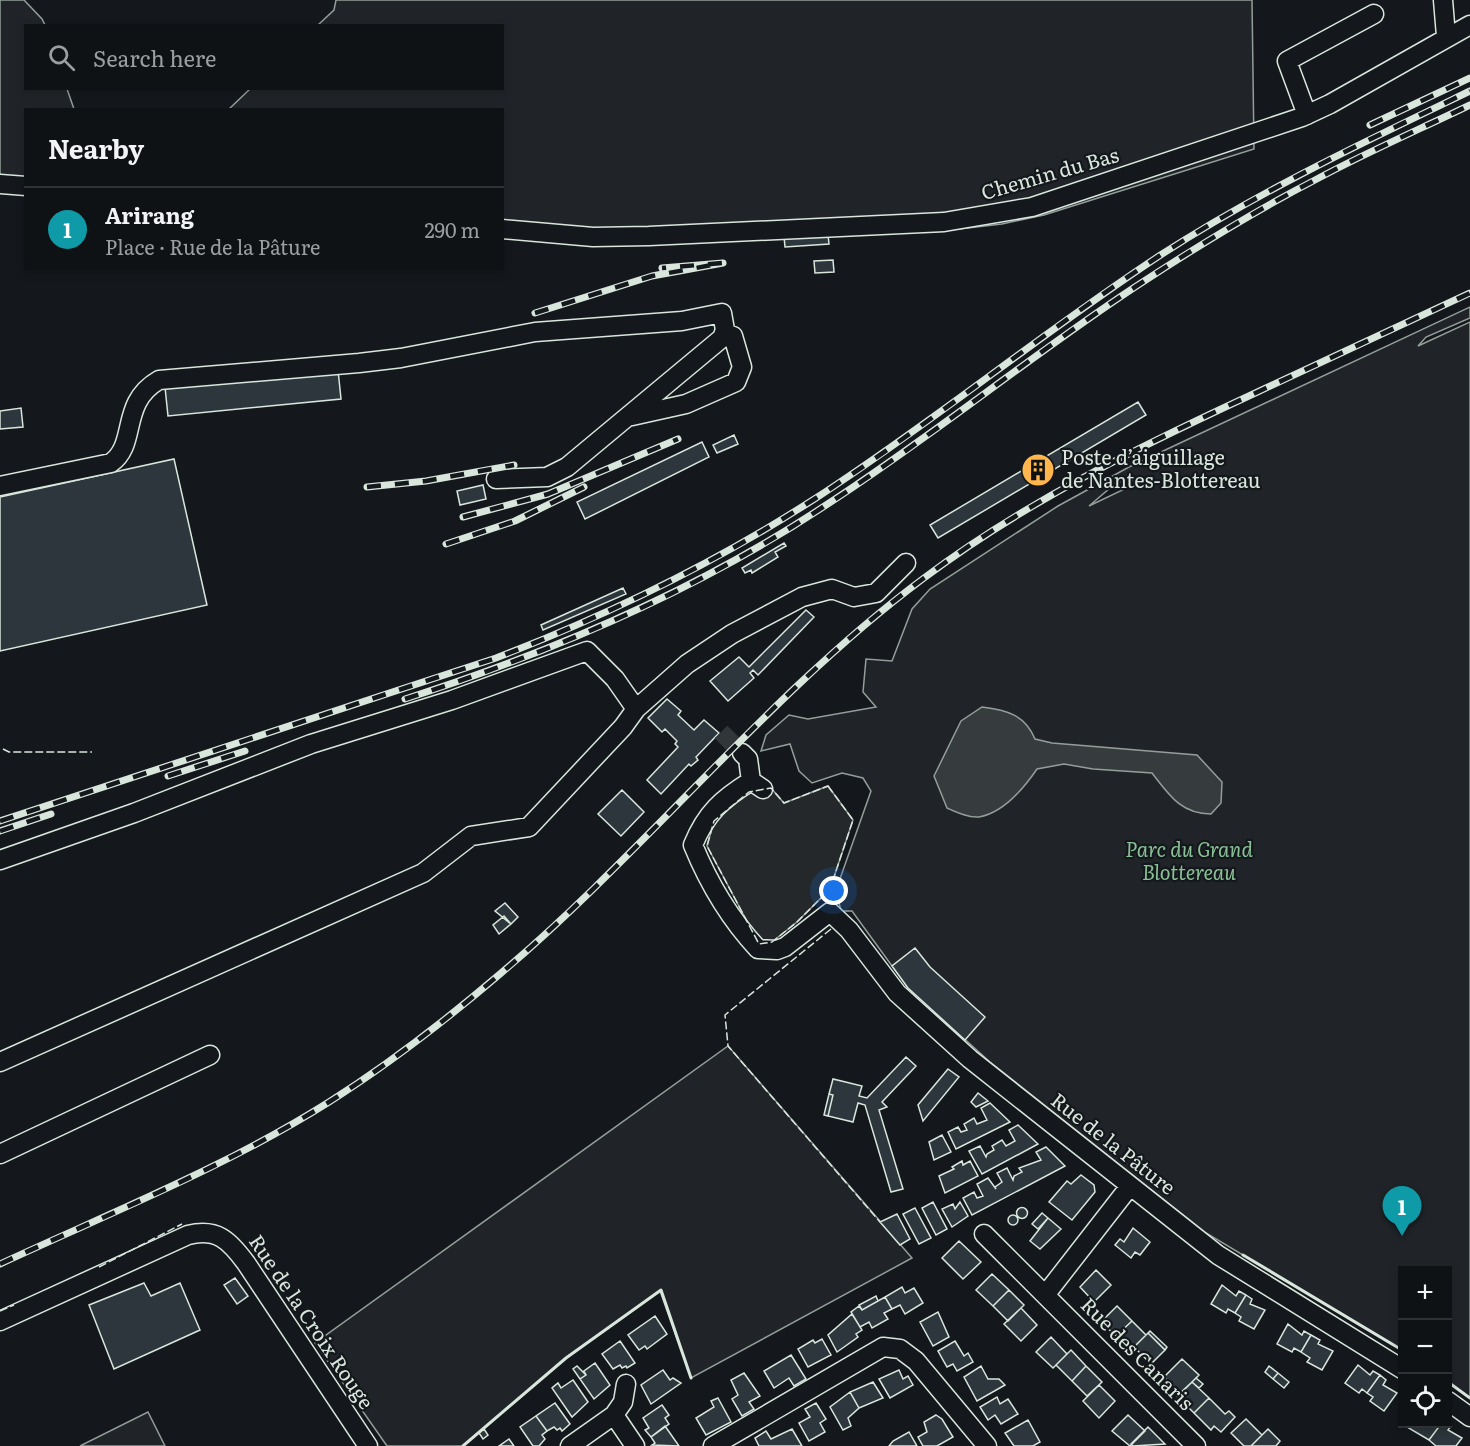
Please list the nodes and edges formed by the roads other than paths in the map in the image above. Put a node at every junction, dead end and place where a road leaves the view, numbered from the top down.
1 (1443, 0) edge
2 (1374, 14) dead end
3 (1470, 25) edge
4 (1446, 36) junction
5 (1307, 115) junction
6 (0, 184) edge
7 (24, 186) edge
8 (504, 229) edge
9 (724, 333) junction
10 (629, 416) junction
11 (496, 479) dead end
12 (0, 486) edge
13 (906, 563) dead end
14 (636, 709) junction
15 (742, 753) tunnel mouth
16 (0, 860) edge
17 (210, 1055) dead end
18 (0, 1062) edge
19 (0, 1154) edge
20 (1130, 1186) junction
21 (984, 1234) dead end
22 (1046, 1294) junction
23 (0, 1321) edge
24 (1398, 1367) edge
25 (626, 1384) dead end
26 (1452, 1404) edge
27 (614, 1414) junction
28 (1470, 1417) edge
29 (984, 1445) edge
30 (368, 1446) edge
31 (570, 1446) edge
32 (635, 1446) edge
33 (713, 1446) edge
34 (1196, 1446) edge

1 - 4 street
2 - 5 street
3 - 4 street, Chemin du Bas
4 - 5 street, Chemin du Bas
5 - 8 street, Chemin du Bas
6 - 7 street
9 - 10 street
9 - 10 street
9 - 12 street
10 - 11 street
13 - 14 street
14 - 16 street
14 - 18 street
15 - 20 street, Rue de la Pâture
17 - 19 street
20 - 22 street
20 - 24 street, Rue de la Pâture
21 - 22 street, Rue des Canaris
22 - 34 street, Rue des Canaris
23 - 30 street, Rue de la Croix Rouge
25 - 27 street
26 - 28 street
27 - 31 street
27 - 32 street
29 - 33 street

